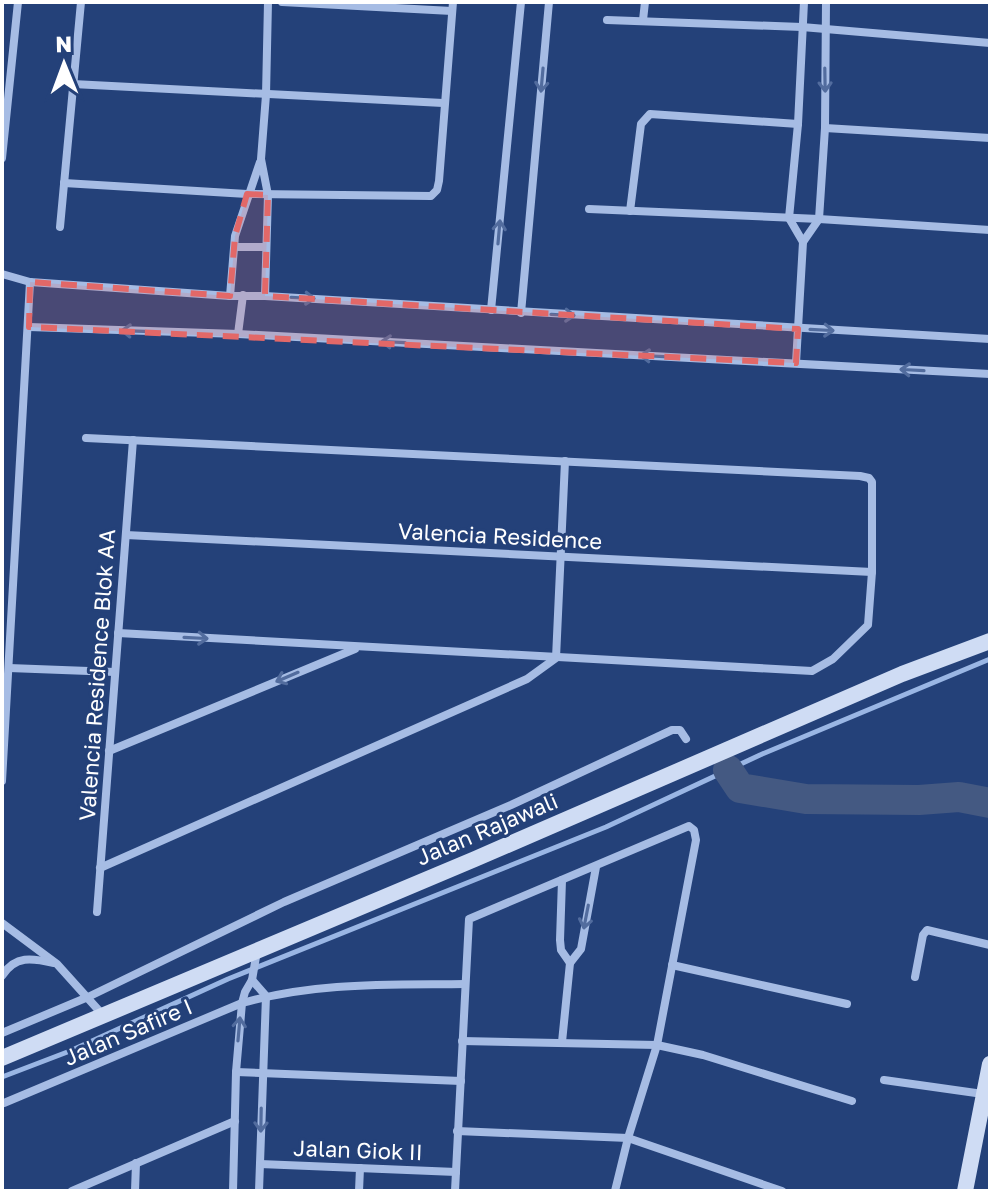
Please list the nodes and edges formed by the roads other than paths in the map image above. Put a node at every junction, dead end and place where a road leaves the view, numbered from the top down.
1 (18, 2) edge
2 (81, 2) edge
3 (268, 2) edge
4 (282, 2) edge
5 (521, 2) edge
6 (549, 2) edge
7 (645, 2) edge
8 (804, 2) edge
9 (826, 2) edge
10 (453, 6) edge
11 (607, 20) dead end
12 (643, 20) junction
13 (802, 27) junction
14 (824, 29) junction
15 (990, 43) edge
16 (73, 84) junction
17 (266, 95) junction
18 (443, 103) junction
19 (798, 124) junction
20 (825, 128) junction
21 (990, 138) edge
22 (2, 158) edge
23 (261, 159) junction
24 (64, 183) junction
25 (247, 194) junction
26 (268, 195) junction
27 (589, 209) dead end
28 (630, 211) junction
29 (789, 218) junction
30 (819, 219) junction
31 (60, 227) dead end
32 (990, 230) edge
33 (803, 242) junction
34 (235, 247) junction
35 (266, 247) junction
36 (2, 274) edge
37 (30, 282) junction
38 (243, 295) junction
39 (230, 296) junction
40 (265, 296) junction
41 (491, 310) junction
42 (521, 313) junction
43 (29, 327) junction
44 (798, 329) junction
45 (238, 334) junction
46 (990, 339) edge
47 (796, 363) junction
48 (990, 374) edge
49 (86, 438) dead end
50 (133, 440) junction
51 (565, 461) junction
52 (126, 535) junction
53 (560, 557) junction
54 (872, 572) junction
55 (118, 633) junction
56 (990, 641) edge
57 (359, 647) junction
58 (556, 658) junction
59 (9, 668) junction
60 (115, 672) junction
61 (686, 739) dead end
62 (109, 751) junction
63 (2, 781) edge
64 (596, 867) junction
65 (100, 868) junction
66 (562, 880) junction
67 (97, 912) dead end
68 (2, 923) edge
69 (990, 945) edge
70 (256, 955) junction
71 (570, 963) junction
72 (57, 964) junction
73 (672, 965) junction
74 (2, 976) edge
75 (253, 976) junction
76 (915, 977) dead end
77 (465, 984) junction
78 (266, 996) junction
79 (88, 997) junction
80 (242, 1003) junction
81 (847, 1004) dead end
82 (102, 1014) junction
83 (2, 1033) edge
84 (462, 1041) junction
85 (562, 1042) junction
86 (657, 1045) junction
87 (2, 1058) edge
88 (990, 1069) edge
89 (236, 1072) junction
90 (262, 1073) junction
91 (884, 1080) dead end
92 (461, 1081) junction
93 (983, 1094) junction
94 (852, 1101) dead end
95 (4, 1103) edge
96 (235, 1121) junction
97 (457, 1131) junction
98 (628, 1138) junction
99 (136, 1163) junction
100 (260, 1164) junction
101 (360, 1168) junction
102 (456, 1172) junction
103 (72, 1191) edge
104 (135, 1191) edge
105 (233, 1191) edge
106 (259, 1191) edge
107 (359, 1191) edge
108 (455, 1191) edge
109 (615, 1191) edge
110 (782, 1191) edge
111 (965, 1191) edge

1 - 22 street
2 - 16 street
3 - 17 street
4 - 10 street
41 -> 5 street
6 -> 42 street
7 - 12 street
8 - 13 street
9 - 14 street
10 - 18 street
11 - 12 street
12 - 13 street
13 - 14 street
13 - 19 street
14 - 15 street
14 -> 20 street
16 - 17 street
16 - 24 street
17 - 18 street
17 - 23 street
18 - 26 street
19 - 28 street
19 - 29 street
20 - 21 street
20 - 30 street
23 - 25 street
23 - 26 street
24 - 25 street
24 - 31 street
25 - 26 street
25 - 34 street
26 - 35 street
27 - 28 street
28 - 29 street
29 - 30 street
29 - 33 street
30 - 32 street
30 - 33 street
33 - 44 street
34 - 35 street
34 - 39 street
35 - 40 street
36 - 37 street
37 - 39 street
37 - 43 street
38 - 39 street
38 - 40 street
38 - 45 street
40 -> 41 street
41 - 42 street
42 -> 44 street
45 -> 43 street
43 - 59 street
44 -> 46 street
44 - 47 street
47 -> 45 street
48 -> 47 street
49 - 50 street
50 - 51 street
50 - 52 street, Valencia Residence Blok AA
51 - 53 street
51 - 54 street
52 - 53 street, Valencia Residence
52 - 55 street, Valencia Residence Blok AA
53 - 54 street, Valencia Residence
53 - 58 street
54 - 58 street
55 -> 57 street
55 - 60 street, Valencia Residence Blok AA
56 - 70 street, Jalan Rajawali
57 - 58 street
57 -> 62 street
58 - 65 street
59 - 60 street
59 - 63 street
60 - 62 street, Valencia Residence Blok AA
61 - 79 street
62 - 65 street, Valencia Residence Blok AA
64 - 66 street
64 -> 71 street
64 - 73 street
65 - 67 street, Valencia Residence Blok AA
66 - 71 street
66 - 77 street
68 - 72 street
69 - 76 street
70 - 75 street
70 - 82 street, Jalan Rajawali
71 - 85 street
72 - 74 street
72 - 79 street
73 - 81 street
73 - 86 street
75 - 78 street
75 - 80 street
77 - 78 street, Jalan Safire I
77 - 84 street
78 - 80 street, Jalan Safire I
78 - 90 street
79 - 82 street
79 - 83 street
89 -> 80 street
80 - 95 street, Jalan Safire I
82 - 87 street, Jalan Rajawali
84 - 85 street
84 - 92 street
85 - 86 street
86 - 94 street
86 - 98 street
88 - 93 street
89 - 90 street
89 - 96 street
90 - 92 street
90 -> 100 street
91 - 93 street
92 - 97 street
93 - 111 street
96 - 99 street
96 - 105 street
97 - 98 street
97 - 102 street
98 - 109 street
98 - 110 street
99 - 103 street
99 - 104 street
100 - 101 street, Jalan Giok II
100 - 106 street
101 - 102 street, Jalan Giok II
101 - 107 street
102 - 108 street

